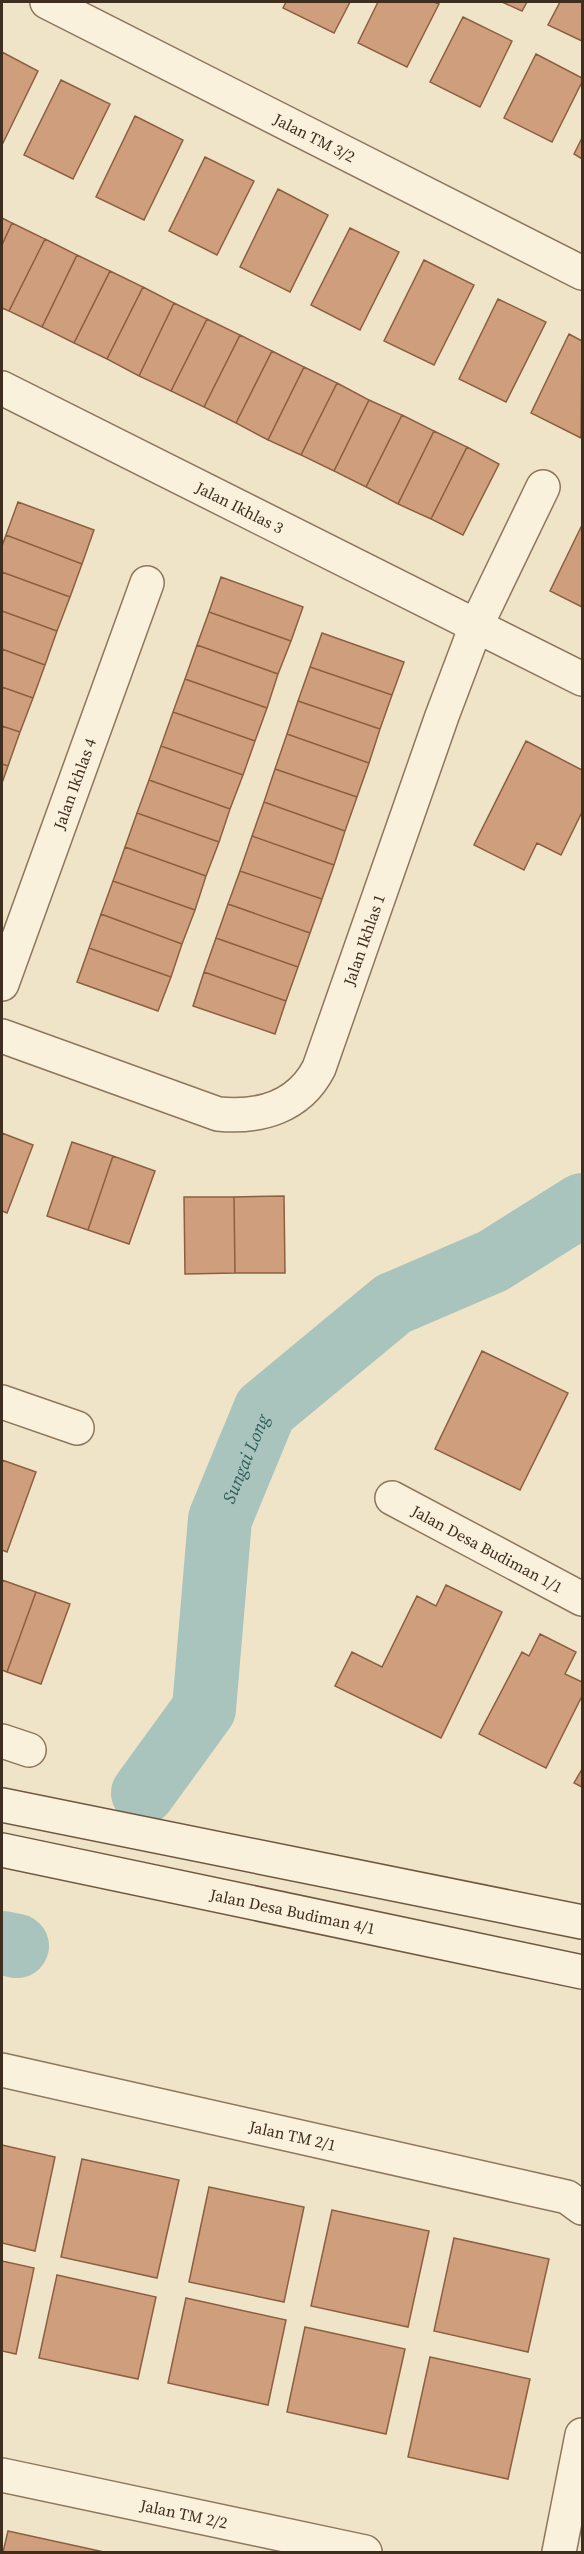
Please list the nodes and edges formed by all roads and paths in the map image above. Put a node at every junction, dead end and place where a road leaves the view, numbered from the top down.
1 (47, 2) edge
2 (582, 273) edge
3 (2, 388) edge
4 (543, 487) dead end
5 (147, 583) dead end
6 (476, 626) junction
7 (582, 679) edge
8 (2, 984) edge
9 (2, 1036) edge
10 (2, 1402) edge
11 (77, 1428) dead end
12 (392, 1498) dead end
13 (582, 1599) edge
14 (2, 1805) edge
15 (2, 1850) edge
16 (582, 1922) edge
17 (582, 1972) edge
18 (2, 2070) edge
19 (582, 2208) edge
20 (582, 2435) edge
21 (2, 2475) edge
22 (365, 2553) edge
23 (559, 2553) edge

1 - 2 street, Jalan TM 3/2
3 - 6 street, Jalan Ikhlas 3
4 - 6 street, Jalan Ikhlas 1
5 - 8 street, Jalan Ikhlas 4
6 - 7 street, Jalan Ikhlas 3
6 - 9 street, Jalan Ikhlas 1
10 - 11 street
12 - 13 street, Jalan Desa Budiman 1/1
14 - 16 street
15 - 17 street, Jalan Desa Budiman 4/1
18 - 19 street, Jalan TM 2/1
20 - 23 street
21 - 22 street, Jalan TM 2/2

